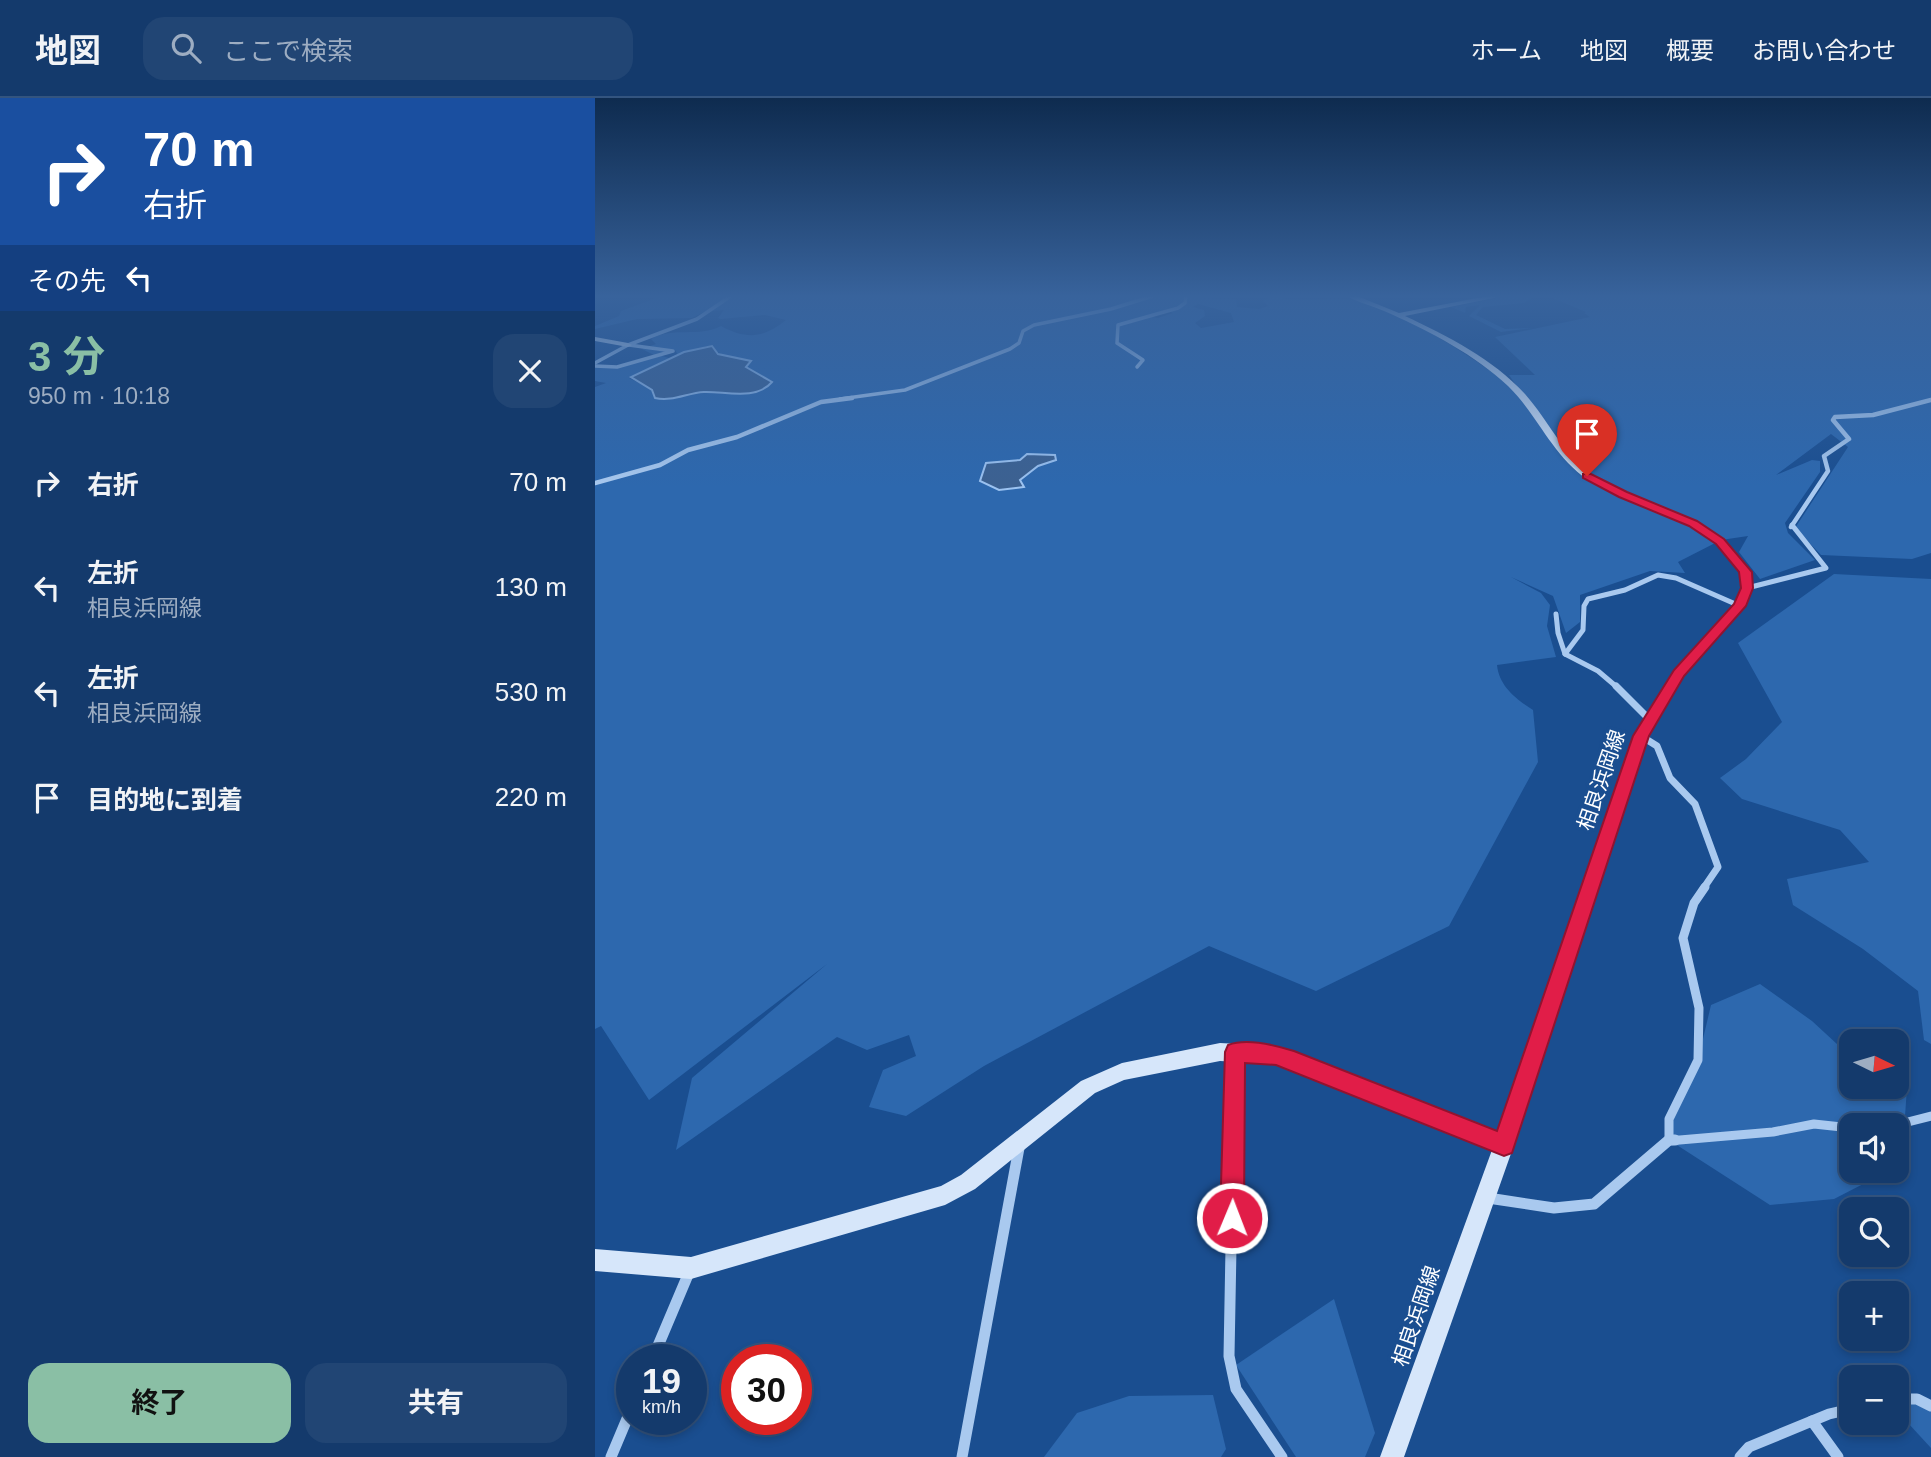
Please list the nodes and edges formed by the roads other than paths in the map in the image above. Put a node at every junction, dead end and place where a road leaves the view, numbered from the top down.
1 (644, 359) edge
2 (984, 359) edge
3 (1142, 359) edge
4 (1477, 359) edge
5 (595, 364) edge
6 (1137, 367) dead end
7 (1931, 400) edge
8 (595, 483) edge
9 (1747, 588) junction
10 (1740, 606) junction
11 (1556, 614) dead end
12 (1565, 654) junction
13 (1649, 719) junction
14 (1641, 736) junction
15 (1235, 1052) junction
16 (1931, 1116) edge
17 (1909, 1122) edge
18 (1839, 1127) edge
19 (1020, 1140) junction
20 (1669, 1140) junction
21 (1504, 1145) junction
22 (1484, 1197) junction
23 (595, 1260) edge
24 (691, 1268) junction
25 (659, 1344) edge
26 (1909, 1399) edge
27 (1931, 1406) edge
28 (1839, 1413) edge
29 (1812, 1421) junction
30 (620, 1435) edge
31 (611, 1457) edge
32 (962, 1457) edge
33 (1282, 1457) edge
34 (1392, 1457) edge
35 (1740, 1457) edge
36 (1838, 1457) edge

1 - 5 street
2 - 8 street
3 - 6 street
4 - 9 main road
7 - 9 street
9 - 10 main road, 相良浜岡線
10 - 12 street
10 - 13 main road, 相良浜岡線
11 - 12 street
12 - 13 street
13 - 14 main road, 相良浜岡線
14 - 20 street
14 - 21 main road, 相良浜岡線
15 - 19 main road
15 - 21 main road
15 - 33 street
16 - 17 street
18 - 20 street
19 - 24 main road
19 - 32 street
20 - 22 street
21 - 22 main road, 相良浜岡線
22 - 34 main road, 相良浜岡線
23 - 24 main road
24 - 25 street
26 - 27 street
28 - 29 street
29 - 35 street
29 - 36 street
30 - 31 street

